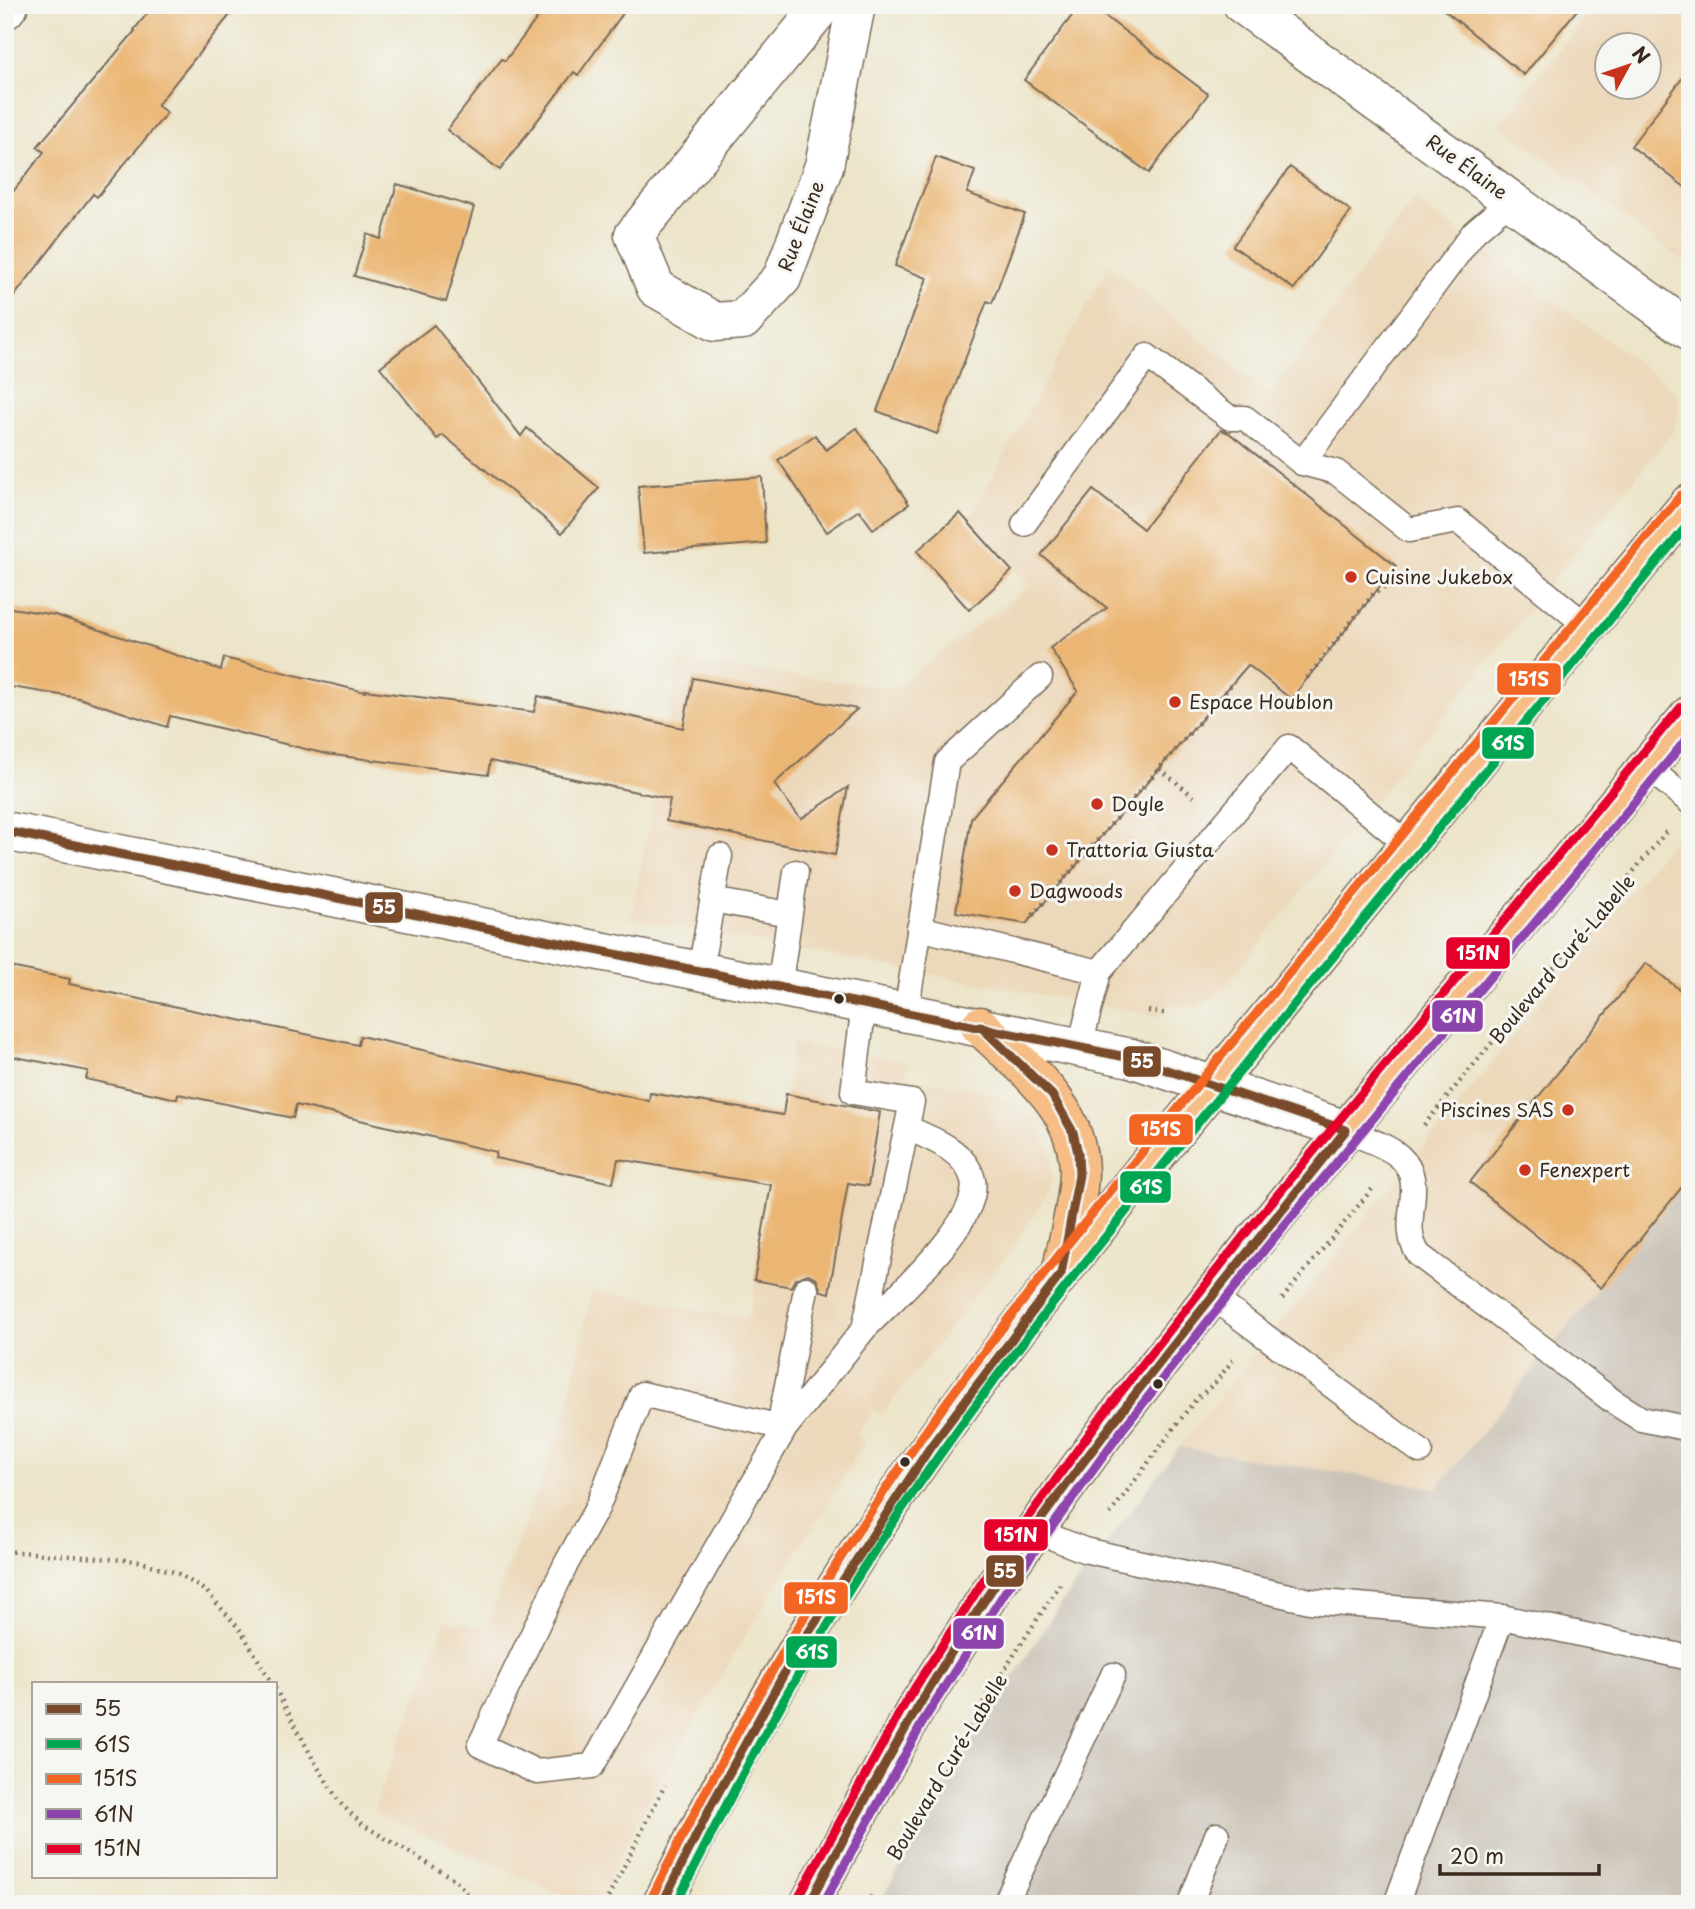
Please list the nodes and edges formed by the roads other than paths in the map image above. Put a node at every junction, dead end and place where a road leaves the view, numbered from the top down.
1 (9, 5) edge
2 (823, 5) edge
3 (856, 5) edge
4 (1243, 5) edge
5 (5, 10) edge
6 (1512, 199) junction
7 (1690, 331) edge
8 (1302, 463) junction
9 (1690, 503) edge
10 (1024, 524) dead end
11 (1587, 626) junction
12 (1040, 677) dead end
13 (1690, 715) edge
14 (1647, 767) junction
15 (1690, 803) edge
16 (5, 831) edge
17 (1408, 845) junction
18 (720, 856) dead end
19 (796, 872) dead end
20 (712, 900) junction
21 (789, 914) junction
22 (919, 928) junction
23 (700, 972) junction
24 (1099, 972) junction
25 (779, 988) junction
26 (864, 1004) junction
27 (906, 1012) junction
28 (980, 1026) junction
29 (1080, 1046) junction
30 (1213, 1084) junction
31 (907, 1128) junction
32 (1346, 1130) junction
33 (1061, 1274) junction
34 (806, 1289) dead end
35 (1211, 1296) junction
36 (864, 1329) junction
37 (785, 1428) junction
38 (1690, 1429) edge
39 (1420, 1451) dead end
40 (1034, 1530) junction
41 (1502, 1617) junction
42 (1690, 1658) edge
43 (1114, 1675) dead end
44 (1217, 1835) dead end
45 (662, 1904) edge
46 (809, 1904) edge
47 (1005, 1904) edge
48 (1190, 1904) edge
49 (1396, 1904) edge

1 - 5 street
2 - 3 street, Rue Élaine
4 - 6 street, Rue Élaine
6 - 7 street, Rue Élaine
6 - 8 lane
8 - 10 lane
8 - 11 lane
9 - 11 main road
11 - 17 main road
12 - 22 lane
13 - 14 main road
14 - 15 lane
14 - 32 main road
16 - 23 street
17 - 24 lane
17 - 30 main road
18 - 20 lane
19 - 21 lane
20 - 21 lane
20 - 23 lane
21 - 25 lane
22 - 24 lane
22 - 27 lane
23 - 25 street
24 - 29 lane
25 - 26 street
26 - 27 street
26 - 31 lane
27 - 28 street
28 - 29 street
28 - 33 main road
29 - 30 street
30 - 32 street
30 - 33 main road
31 - 36 lane
31 - 36 lane
32 - 35 main road
32 - 38 lane
33 - 45 main road
34 - 37 lane
35 - 39 lane
35 - 40 main road
36 - 37 lane
37 - 37 lane
40 - 41 lane
40 - 46 main road
41 - 42 lane
41 - 49 lane
43 - 47 lane
44 - 48 lane

